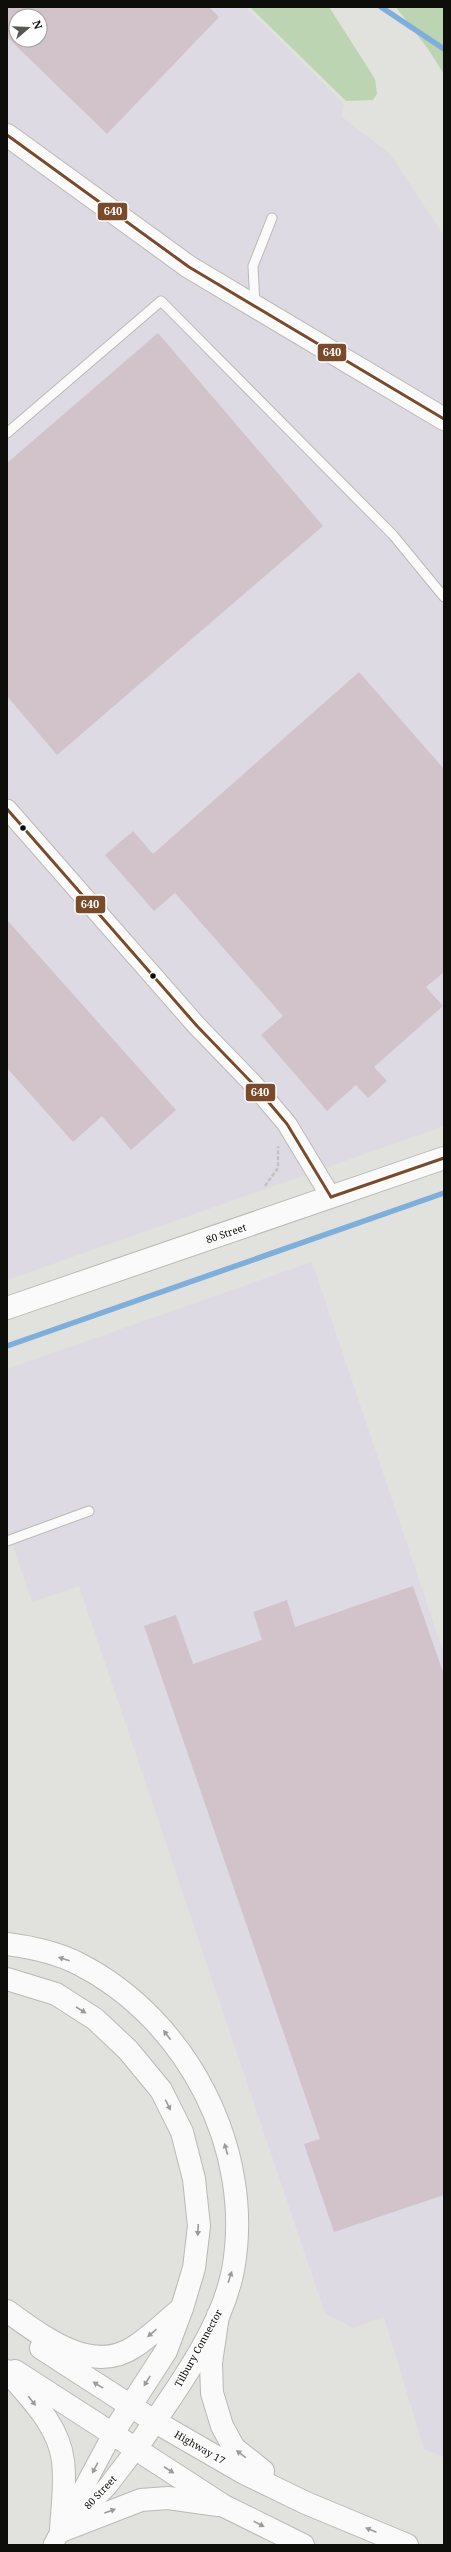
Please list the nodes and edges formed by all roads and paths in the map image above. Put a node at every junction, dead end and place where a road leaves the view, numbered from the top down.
1 (7, 135) edge
2 (272, 218) dead end
3 (255, 307) junction
4 (444, 419) edge
5 (7, 433) edge
6 (444, 596) edge
7 (7, 809) edge
8 (278, 1146) dead end
9 (444, 1158) edge
10 (265, 1186) dead end
11 (331, 1197) junction
12 (7, 1308) edge
13 (89, 1511) dead end
14 (7, 1541) edge
15 (7, 1944) edge
16 (7, 1979) edge
17 (182, 2308) junction
18 (7, 2311) edge
19 (218, 2315) junction
20 (7, 2323) edge
21 (7, 2366) edge
22 (7, 2371) edge
23 (132, 2406) junction
24 (154, 2421) junction
25 (113, 2433) junction
26 (136, 2449) junction
27 (306, 2503) junction
28 (224, 2506) junction
29 (57, 2538) edge
30 (303, 2545) edge
31 (407, 2545) edge

1 - 3 main road
2 - 3 lane
3 - 4 main road
5 - 6 lane
7 - 11 street
8 - 10 path
9 - 11 main road, 80 Street
11 - 12 main road, 80 Street
13 - 14 lane
19 -> 15 main road, Tilbury Connector
16 -> 17 main road
17 -> 18 main road
17 -> 23 main road
19 - 24 main road, Tilbury Connector
27 -> 19 main road
23 -> 20 main road, Highway 17
21 - 25 main road
22 -> 29 main road
23 - 24 main road, Highway 17
23 - 25 main road
24 - 26 main road, Tilbury Connector
24 - 27 main road, Highway 17
25 - 26 main road
25 -> 29 street, 80 Street
26 -> 28 main road
26 - 29 street, 80 Street
31 -> 27 main road, Highway 17
29 -> 28 main road
28 -> 30 main road

